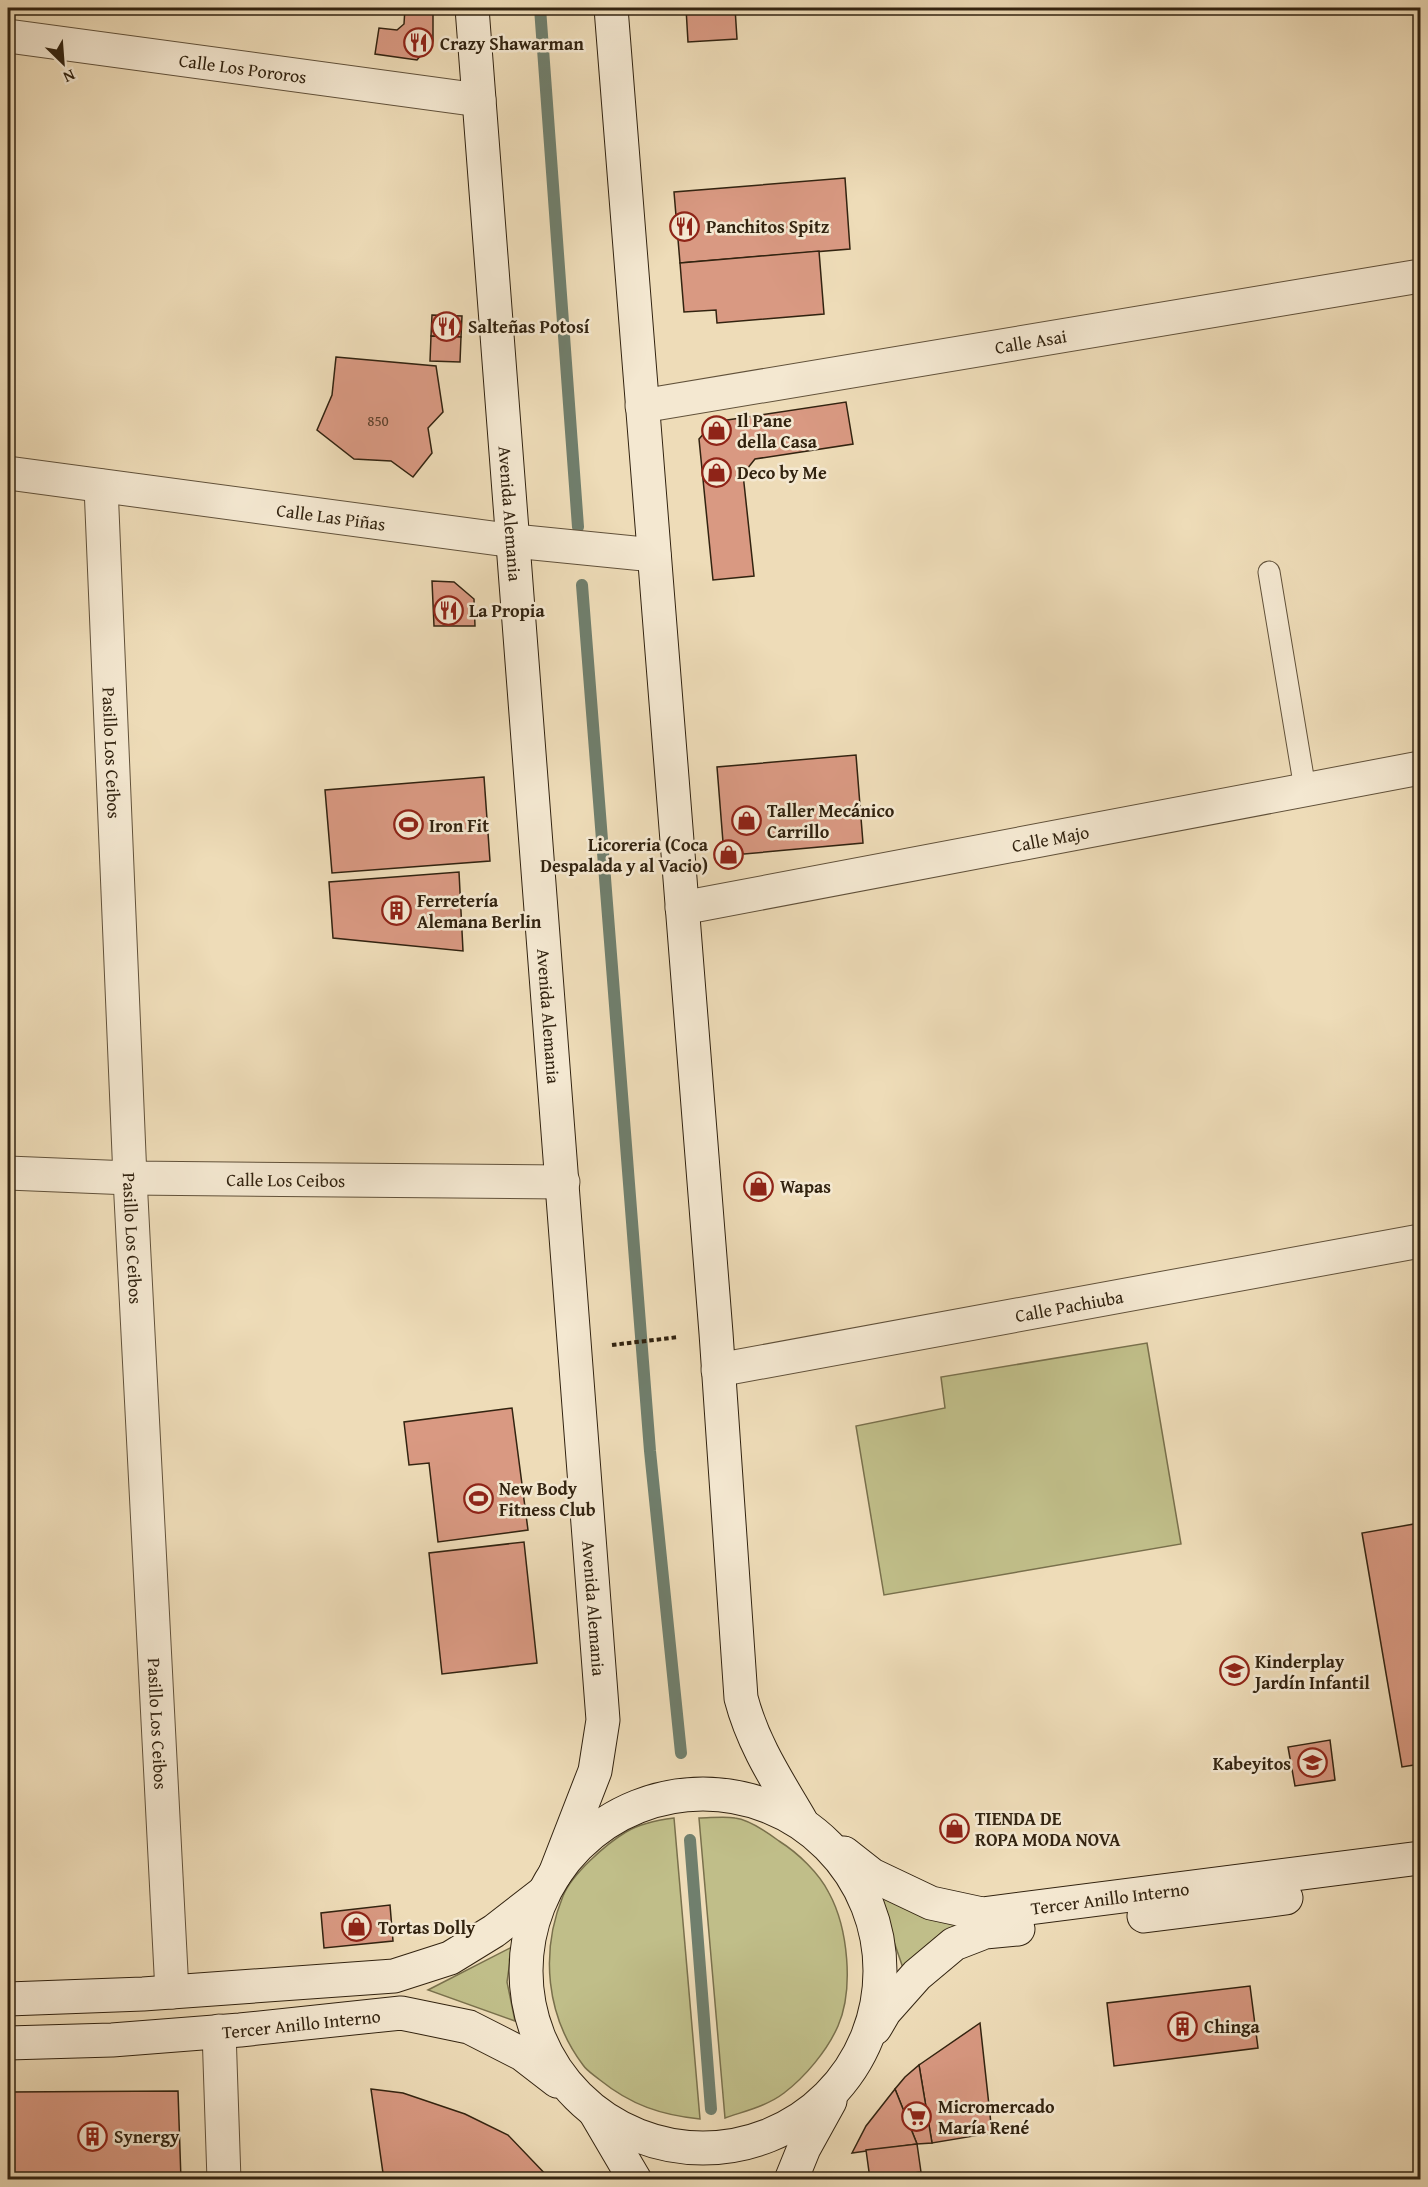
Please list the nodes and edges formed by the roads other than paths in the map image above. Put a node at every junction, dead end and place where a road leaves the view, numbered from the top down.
1 (472, 8) edge
2 (611, 8) edge
3 (8, 36) edge
4 (479, 100) junction
5 (1420, 276) edge
6 (642, 406) junction
7 (8, 473) edge
8 (101, 486) junction
9 (514, 541) junction
10 (654, 555) junction
11 (1269, 572) dead end
12 (1420, 768) edge
13 (1305, 789) junction
14 (682, 908) junction
15 (8, 1173) edge
16 (130, 1178) junction
17 (562, 1182) junction
18 (1420, 1241) edge
19 (718, 1370) junction
20 (810, 1828) junction
21 (1420, 1858) edge
22 (1420, 1880) edge
23 (549, 1884) junction
24 (172, 1992) junction
25 (8, 1999) edge
26 (219, 2031) junction
27 (8, 2043) edge
28 (860, 2052) junction
29 (842, 2080) junction
30 (585, 2103) junction
31 (224, 2180) edge
32 (635, 2180) edge
33 (791, 2180) edge

1 - 4 main road, Avenida Alemania
2 - 6 main road
3 - 4 main road, Calle Los Pororos
4 - 9 main road, Avenida Alemania
5 - 6 main road, Calle Asai
6 - 10 main road
7 - 8 main road, Calle Las Piñas
8 - 9 main road, Calle Las Piñas
8 - 16 main road, Pasillo Los Ceibos
9 - 10 main road, Calle Las Piñas
9 - 17 main road, Avenida Alemania
10 - 14 main road
11 - 13 lane
12 - 13 main road, Calle Majo
13 - 14 main road, Calle Majo
14 - 19 main road
15 - 16 main road, Calle Los Ceibos
16 - 17 main road, Calle Los Ceibos
16 - 24 main road, Pasillo Los Ceibos
17 - 23 main road, Avenida Alemania
18 - 19 main road, Calle Pachiuba
19 - 20 main road
20 - 21 main road, Tercer Anillo Interno
20 - 23 main road
20 - 28 main road
22 - 28 main road, Tercer Anillo Interno
23 - 24 main road, Tercer Anillo Interno
23 - 30 main road, Avenida Alemania
24 - 25 main road, Tercer Anillo Interno
26 - 27 main road, Tercer Anillo Interno
26 - 30 main road, Tercer Anillo Interno
26 - 31 main road
28 - 29 main road
29 - 30 main road
29 - 33 main road
30 - 32 main road

